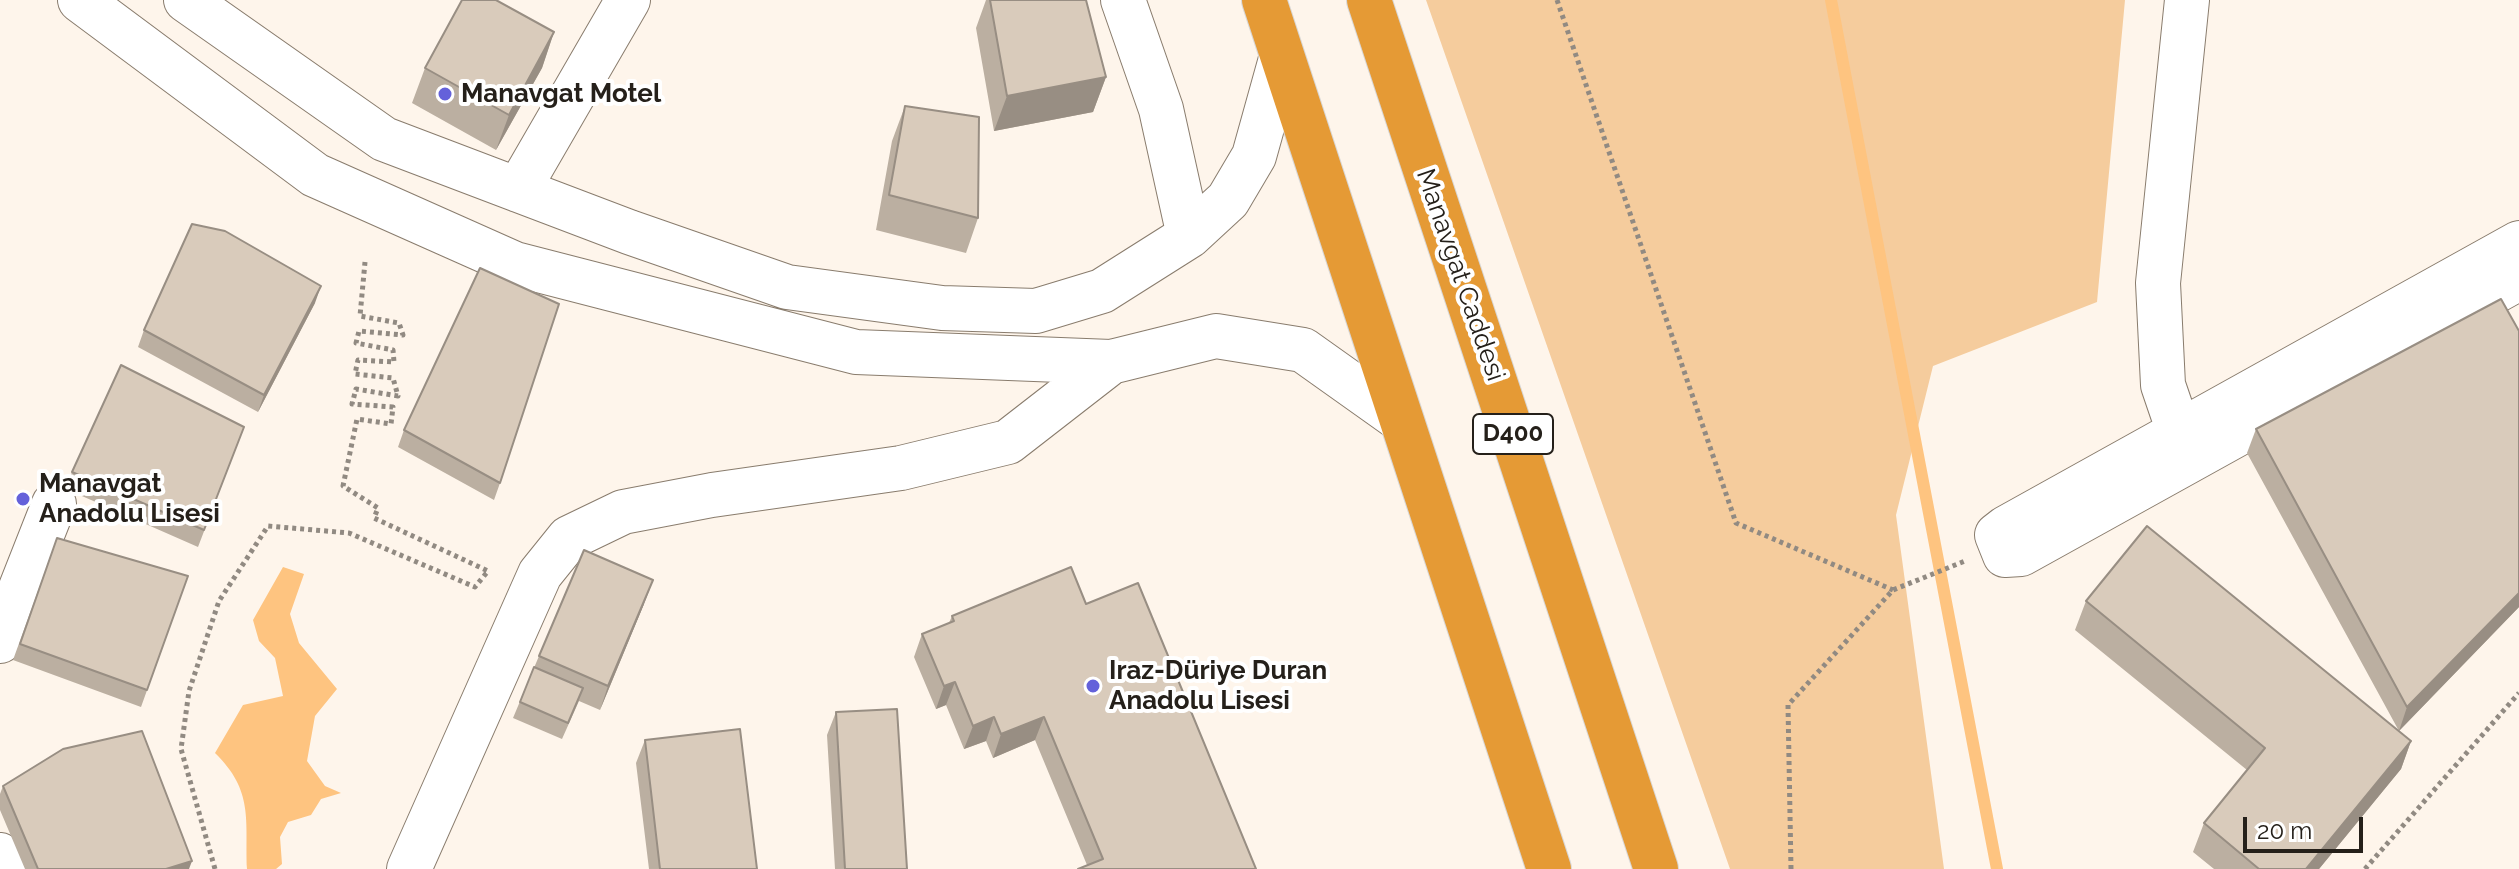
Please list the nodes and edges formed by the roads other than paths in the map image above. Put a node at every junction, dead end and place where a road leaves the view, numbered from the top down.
1 (80, 0) edge
2 (186, 0) edge
3 (628, 0) edge
4 (1123, 0) edge
5 (1264, 0) edge
6 (1369, 0) edge
7 (2187, 0) edge
8 (1281, 59) junction
9 (518, 190) junction
10 (1189, 236) junction
11 (2519, 243) edge
12 (2519, 278) edge
13 (1111, 362) junction
14 (1400, 419) junction
15 (2179, 432) junction
16 (54, 504) dead end
17 (0, 641) edge
18 (0, 855) edge
19 (12, 869) edge
20 (409, 869) edge
21 (1549, 869) edge
22 (1656, 869) edge

1 - 13 street
2 - 9 street
3 - 9 street
4 - 10 street
5 - 8 highway
6 - 22 highway, Manavgat Caddesi / D400
7 - 15 street
8 - 10 street
8 - 14 highway
9 - 10 street
11 - 15 street
12 - 15 street
13 - 14 street
13 - 20 street
14 - 21 highway
16 - 17 street
18 - 19 street

